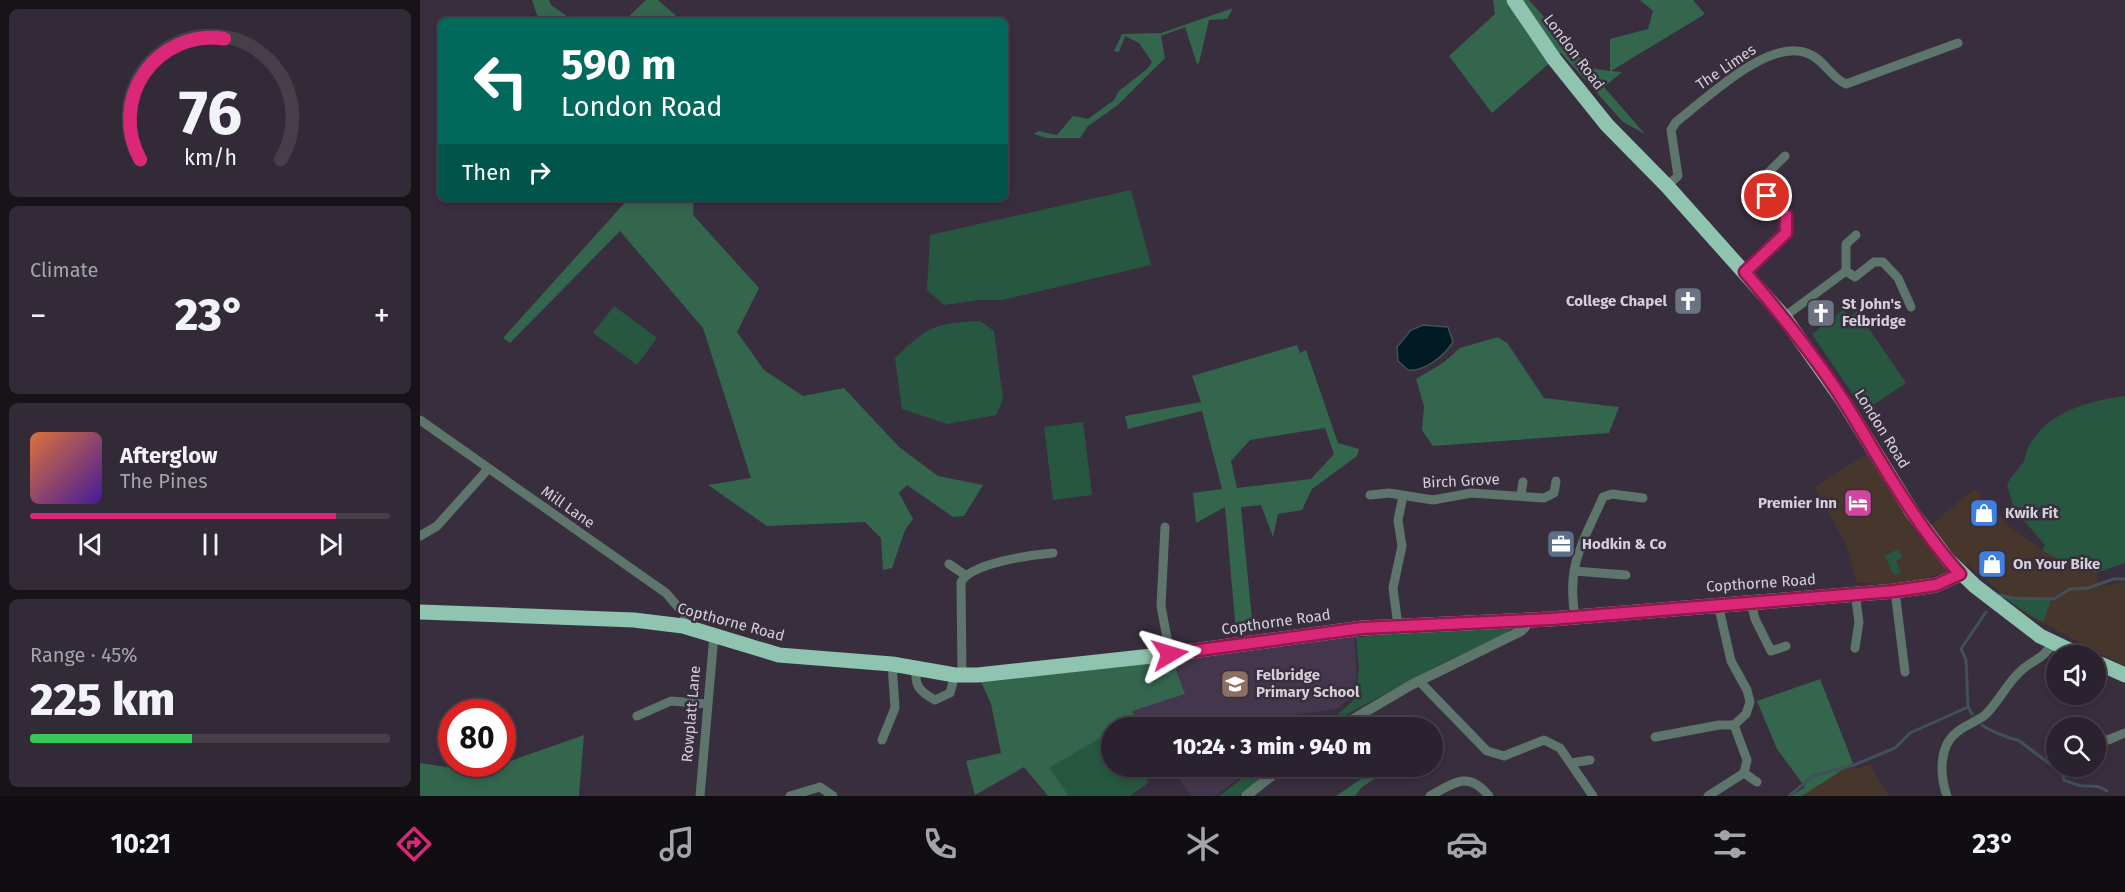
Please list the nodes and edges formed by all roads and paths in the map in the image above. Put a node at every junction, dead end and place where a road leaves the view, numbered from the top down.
1 (1514, 0) edge
2 (1958, 43) dead end
3 (1785, 156) dead end
4 (1667, 186) junction
5 (1856, 235) dead end
6 (1846, 271) junction
7 (1745, 272) junction
8 (1911, 307) dead end
9 (1784, 317) junction
10 (420, 420) edge
11 (488, 469) junction
12 (1557, 481) dead end
13 (1523, 482) dead end
14 (1370, 495) dead end
15 (1521, 495) junction
16 (1403, 496) junction
17 (1643, 498) dead end
18 (1165, 526) dead end
19 (420, 536) edge
20 (1053, 554) dead end
21 (949, 564) dead end
22 (1574, 571) junction
23 (1960, 574) junction
24 (965, 575) junction
25 (1626, 575) dead end
26 (1895, 591) junction
27 (1855, 593) junction
28 (1751, 602) junction
29 (1718, 604) junction
30 (420, 612) edge
31 (1575, 617) junction
32 (1526, 620) junction
33 (683, 626) junction
34 (1398, 626) junction
35 (714, 635) junction
36 (2053, 643) junction
37 (2057, 645) edge
38 (1786, 646) dead end
39 (1855, 648) dead end
40 (1170, 654) junction
41 (892, 664) junction
42 (2106, 666) edge
43 (917, 669) junction
44 (1905, 672) dead end
45 (959, 675) junction
46 (2125, 675) edge
47 (1419, 681) junction
48 (707, 704) junction
49 (637, 716) dead end
50 (1357, 717) edge
51 (1734, 725) junction
52 (2125, 733) edge
53 (1655, 737) dead end
54 (882, 740) dead end
55 (2106, 740) edge
56 (1590, 760) dead end
57 (1571, 763) junction
58 (1744, 773) junction
59 (1270, 777) edge
60 (1757, 782) dead end
61 (700, 796) edge
62 (790, 796) edge
63 (833, 796) edge
64 (1246, 796) edge
65 (1430, 796) edge
66 (1489, 796) edge
67 (1593, 796) edge
68 (1708, 796) edge
69 (1947, 796) edge

1 - 4 highway, London Road
2 - 4 street, The Limes
3 - 7 street
4 - 7 highway, London Road
5 - 6 street
6 - 8 street
6 - 9 street
7 - 9 highway, London Road
9 - 23 highway, London Road
10 - 11 street, Mill Lane
11 - 19 street
11 - 33 street, Mill Lane
12 - 15 street, Birch Grove
13 - 15 street, Birch Grove
14 - 16 street, Birch Grove
15 - 16 street, Birch Grove
16 - 34 street, Birch Grove
17 - 22 street
18 - 40 street
20 - 24 street
21 - 24 street
22 - 25 street
22 - 31 street
23 - 26 highway, Copthorne Road
23 - 36 highway, London Road
24 - 45 street
26 - 27 highway, Copthorne Road
26 - 44 street
27 - 28 highway, Copthorne Road
27 - 39 street
28 - 29 highway, Copthorne Road
28 - 38 street
29 - 31 highway, Copthorne Road
29 - 51 street
30 - 33 highway, Copthorne Road
31 - 32 highway, Copthorne Road
32 - 34 highway, Copthorne Road
32 - 47 street
33 - 35 highway, Copthorne Road
34 - 40 highway, Copthorne Road
35 - 41 highway, Copthorne Road
35 - 48 street, Rowplatt Lane
36 - 37 highway, London Road
36 - 69 street
40 - 45 highway, Copthorne Road
41 - 43 highway, Copthorne Road
41 - 54 street
42 - 46 highway
43 - 45 highway, Copthorne Road
43 - 45 street
47 - 50 street
47 - 57 street
48 - 49 street
48 - 61 street, Rowplatt Lane
51 - 53 street
51 - 58 street
52 - 55 street
56 - 57 street
57 - 67 street
58 - 60 street
58 - 68 street
59 - 64 street
62 - 63 street
65 - 66 street

